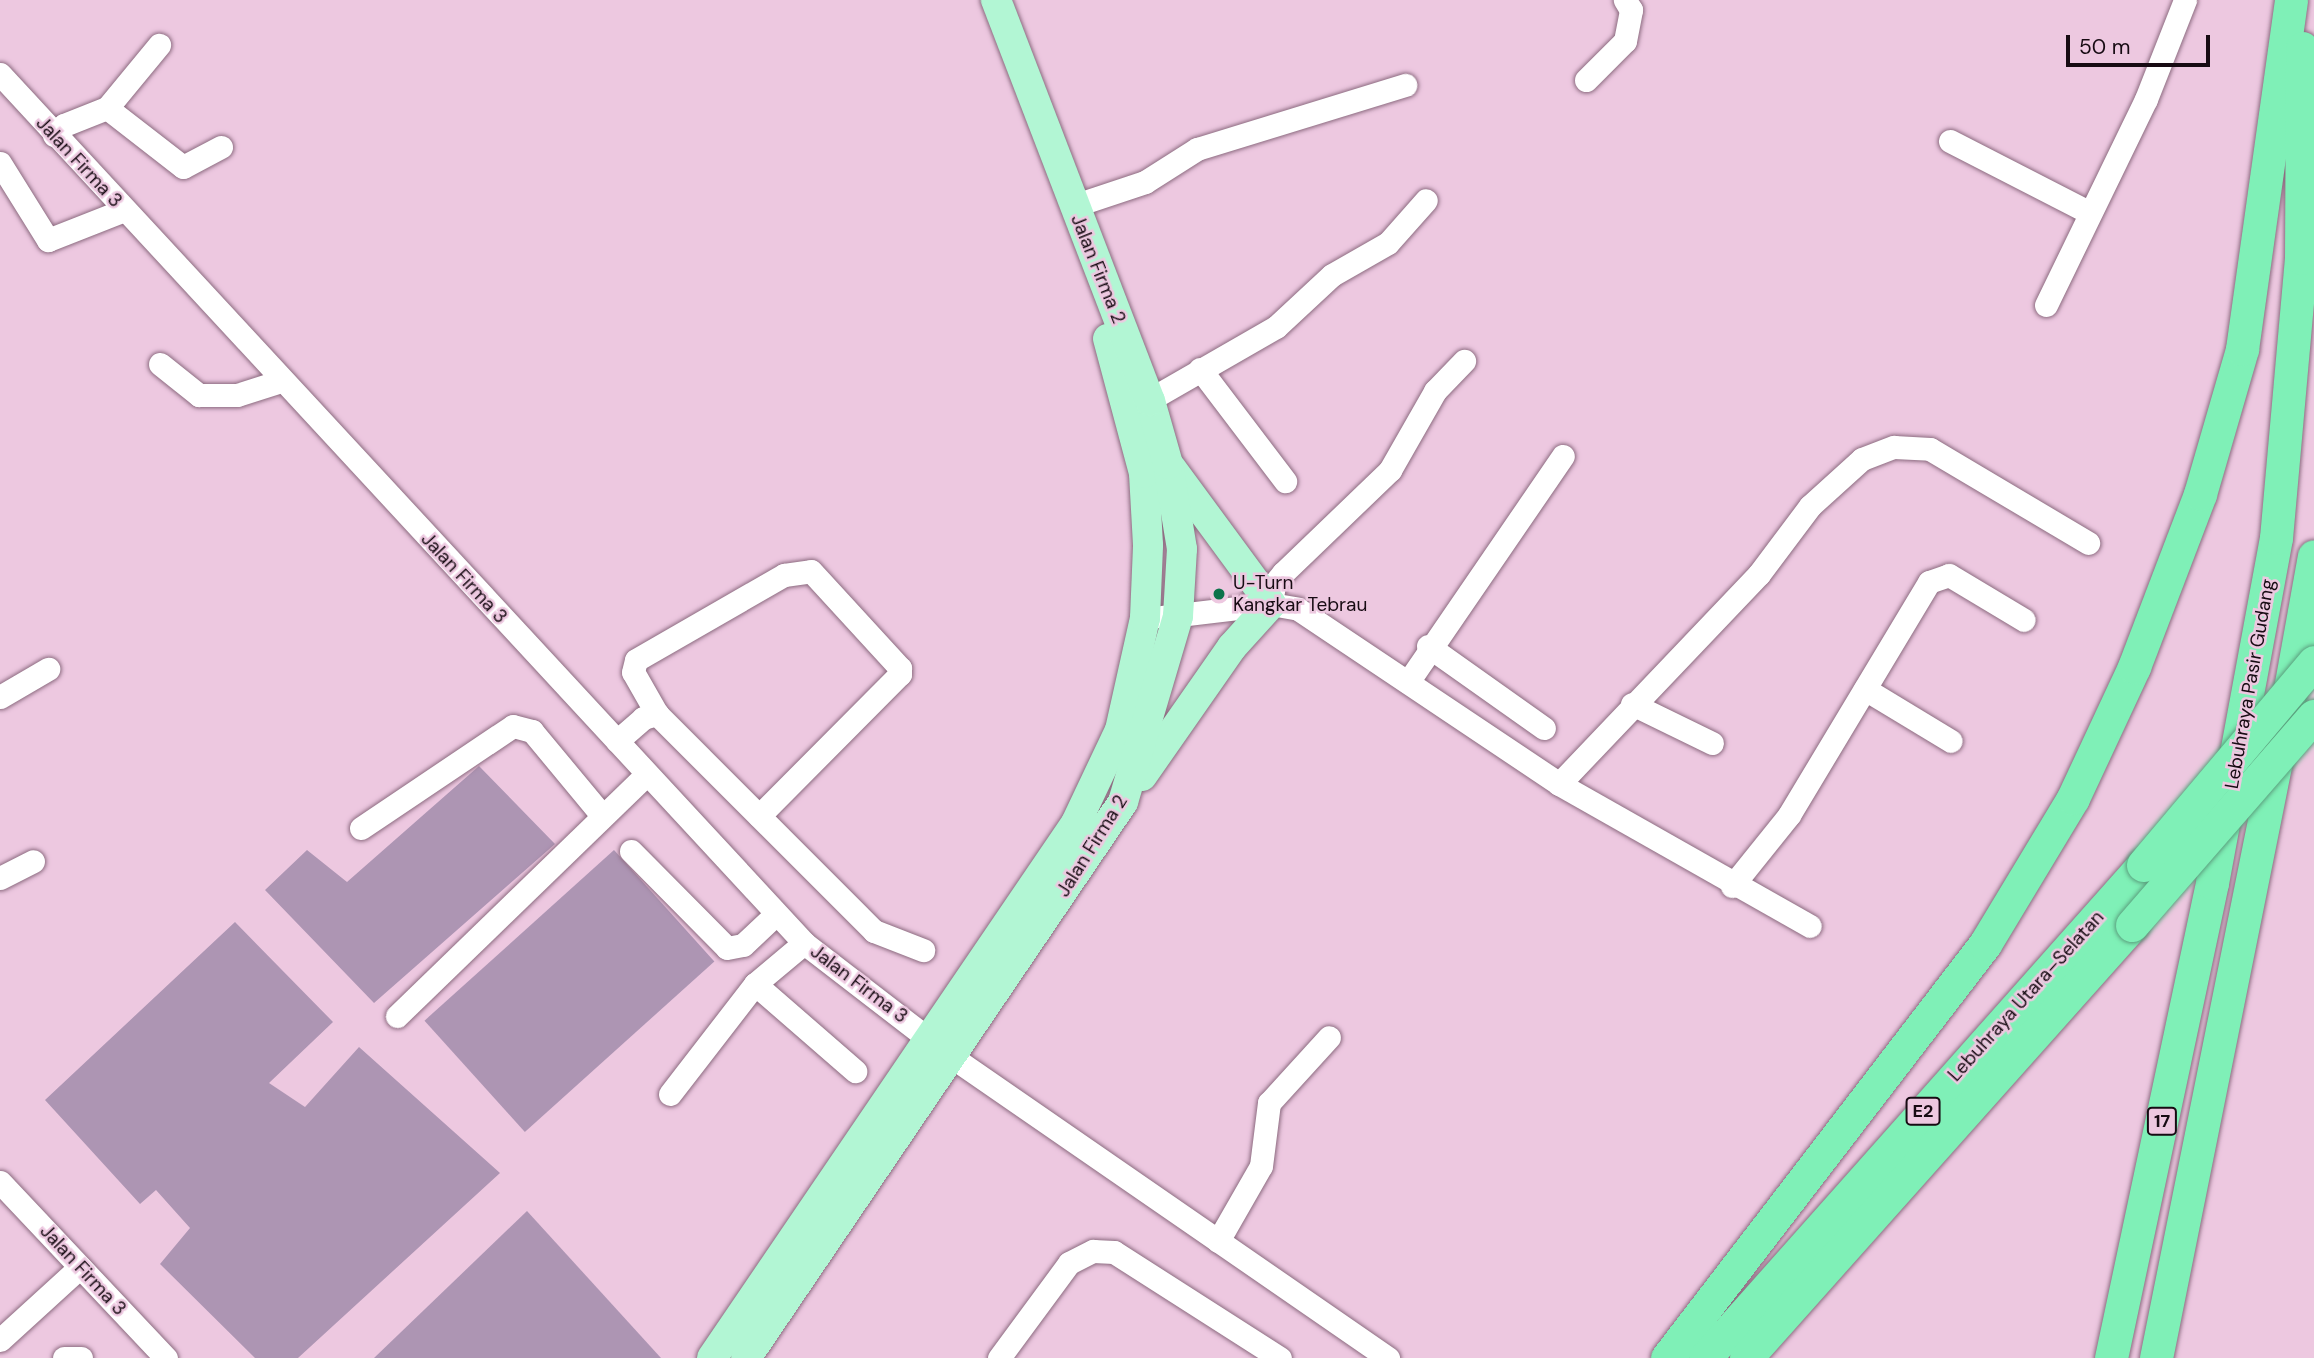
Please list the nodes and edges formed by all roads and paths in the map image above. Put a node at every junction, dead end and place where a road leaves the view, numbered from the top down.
1 (996, 0) edge
2 (1625, 0) edge
3 (2185, 0) edge
4 (2291, 0) edge
5 (2300, 0) edge
6 (159, 45) dead end
7 (0, 74) edge
8 (1586, 80) dead end
9 (1405, 85) dead end
10 (107, 108) junction
11 (54, 135) junction
12 (1950, 141) dead end
13 (221, 147) dead end
14 (0, 163) edge
15 (1426, 200) dead end
16 (1073, 206) junction
17 (124, 210) junction
18 (2088, 212) junction
19 (2046, 305) dead end
20 (1464, 361) dead end
21 (160, 364) dead end
22 (1200, 369) junction
23 (281, 382) junction
24 (1139, 407) junction
25 (1563, 456) dead end
26 (1168, 464) junction
27 (1285, 481) dead end
28 (2088, 543) dead end
29 (2314, 556) edge
30 (1271, 604) junction
31 (1178, 616) junction
32 (1145, 618) junction
33 (2024, 620) dead end
34 (1428, 646) junction
35 (2314, 662) edge
36 (48, 669) dead end
37 (1408, 682) junction
38 (1865, 689) junction
39 (0, 697) edge
40 (1632, 705) junction
41 (657, 714) junction
42 (2314, 716) edge
43 (1544, 728) dead end
44 (617, 741) junction
45 (1951, 741) dead end
46 (1712, 743) dead end
47 (645, 776) junction
48 (1559, 784) junction
49 (1124, 802) junction
50 (600, 814) junction
51 (759, 816) junction
52 (361, 828) dead end
53 (631, 851) dead end
54 (33, 861) dead end
55 (0, 878) edge
56 (1732, 886) junction
57 (776, 914) junction
58 (1810, 926) dead end
59 (804, 943) junction
60 (923, 950) dead end
61 (755, 984) junction
62 (397, 1016) dead end
63 (1329, 1037) dead end
64 (941, 1047) junction
65 (855, 1071) dead end
66 (2214, 1090) junction
67 (670, 1094) dead end
68 (0, 1182) edge
69 (1218, 1241) junction
70 (80, 1267) junction
71 (0, 1340) edge
72 (64, 1358) edge
73 (81, 1358) edge
74 (166, 1358) edge
75 (712, 1358) edge
76 (746, 1358) edge
77 (999, 1358) edge
78 (1280, 1358) edge
79 (1388, 1358) edge
80 (1667, 1358) edge
81 (1705, 1358) edge
82 (1746, 1358) edge
83 (2111, 1358) edge
84 (2156, 1358) edge
85 (2177, 1358) edge

1 - 16 main road, Jalan Firma 2
2 - 8 street
3 - 18 street
4 - 80 highway
5 - 83 highway, Lebuhraya Pasir Gudang / 17
6 - 10 street
7 - 11 street, Jalan Firma 3
9 - 16 street
10 - 11 street
10 - 13 street
11 - 17 street, Jalan Firma 3
12 - 18 street
14 - 17 street
15 - 22 street
16 - 24 main road, Jalan Firma 2
17 - 23 street, Jalan Firma 3
18 - 19 street
20 - 30 street
21 - 23 street
22 - 24 street
22 - 27 street
23 - 44 street, Jalan Firma 3
24 - 26 main road, Jalan Firma 2
24 - 32 main road, Jalan Firma 2
25 - 34 street
26 - 30 main road
26 - 31 main road, Jalan Firma 2
28 - 40 street
29 - 66 highway, Lebuhraya Pasir Gudang / 17
30 - 31 street
30 - 37 street
30 - 49 main road
31 - 32 street
31 - 49 main road, Jalan Firma 2
32 - 64 main road, Jalan Firma 2
33 - 38 street
34 - 37 street
34 - 43 street
35 - 81 highway, Lebuhraya Utara–Selatan / E2, bridge
36 - 39 street
37 - 48 street
38 - 45 street
38 - 56 street
40 - 46 street
40 - 48 street
41 - 44 street
41 - 51 street
41 - 51 street
42 - 82 highway, Lebuhraya Utara–Selatan / E2, bridge
44 - 47 street, Jalan Firma 3
47 - 50 street
47 - 57 street, Jalan Firma 3
48 - 56 street
49 - 64 main road, Jalan Firma 2
50 - 52 street
50 - 62 street
51 - 60 street
53 - 57 street
54 - 55 street
56 - 58 street
57 - 59 street, Jalan Firma 3
59 - 61 street
59 - 64 street, Jalan Firma 3
61 - 65 street
61 - 67 street
63 - 69 street
64 - 69 street, Jalan Firma 3
64 - 75 main road, Jalan Firma 2
64 - 76 main road, Jalan Firma 2
66 - 84 highway, Lebuhraya Pasir Gudang / 17
66 - 85 highway
68 - 70 street, Jalan Firma 3
69 - 79 street, Jalan Firma 3
70 - 71 street
70 - 74 street, Jalan Firma 3
72 - 73 street
77 - 78 street

